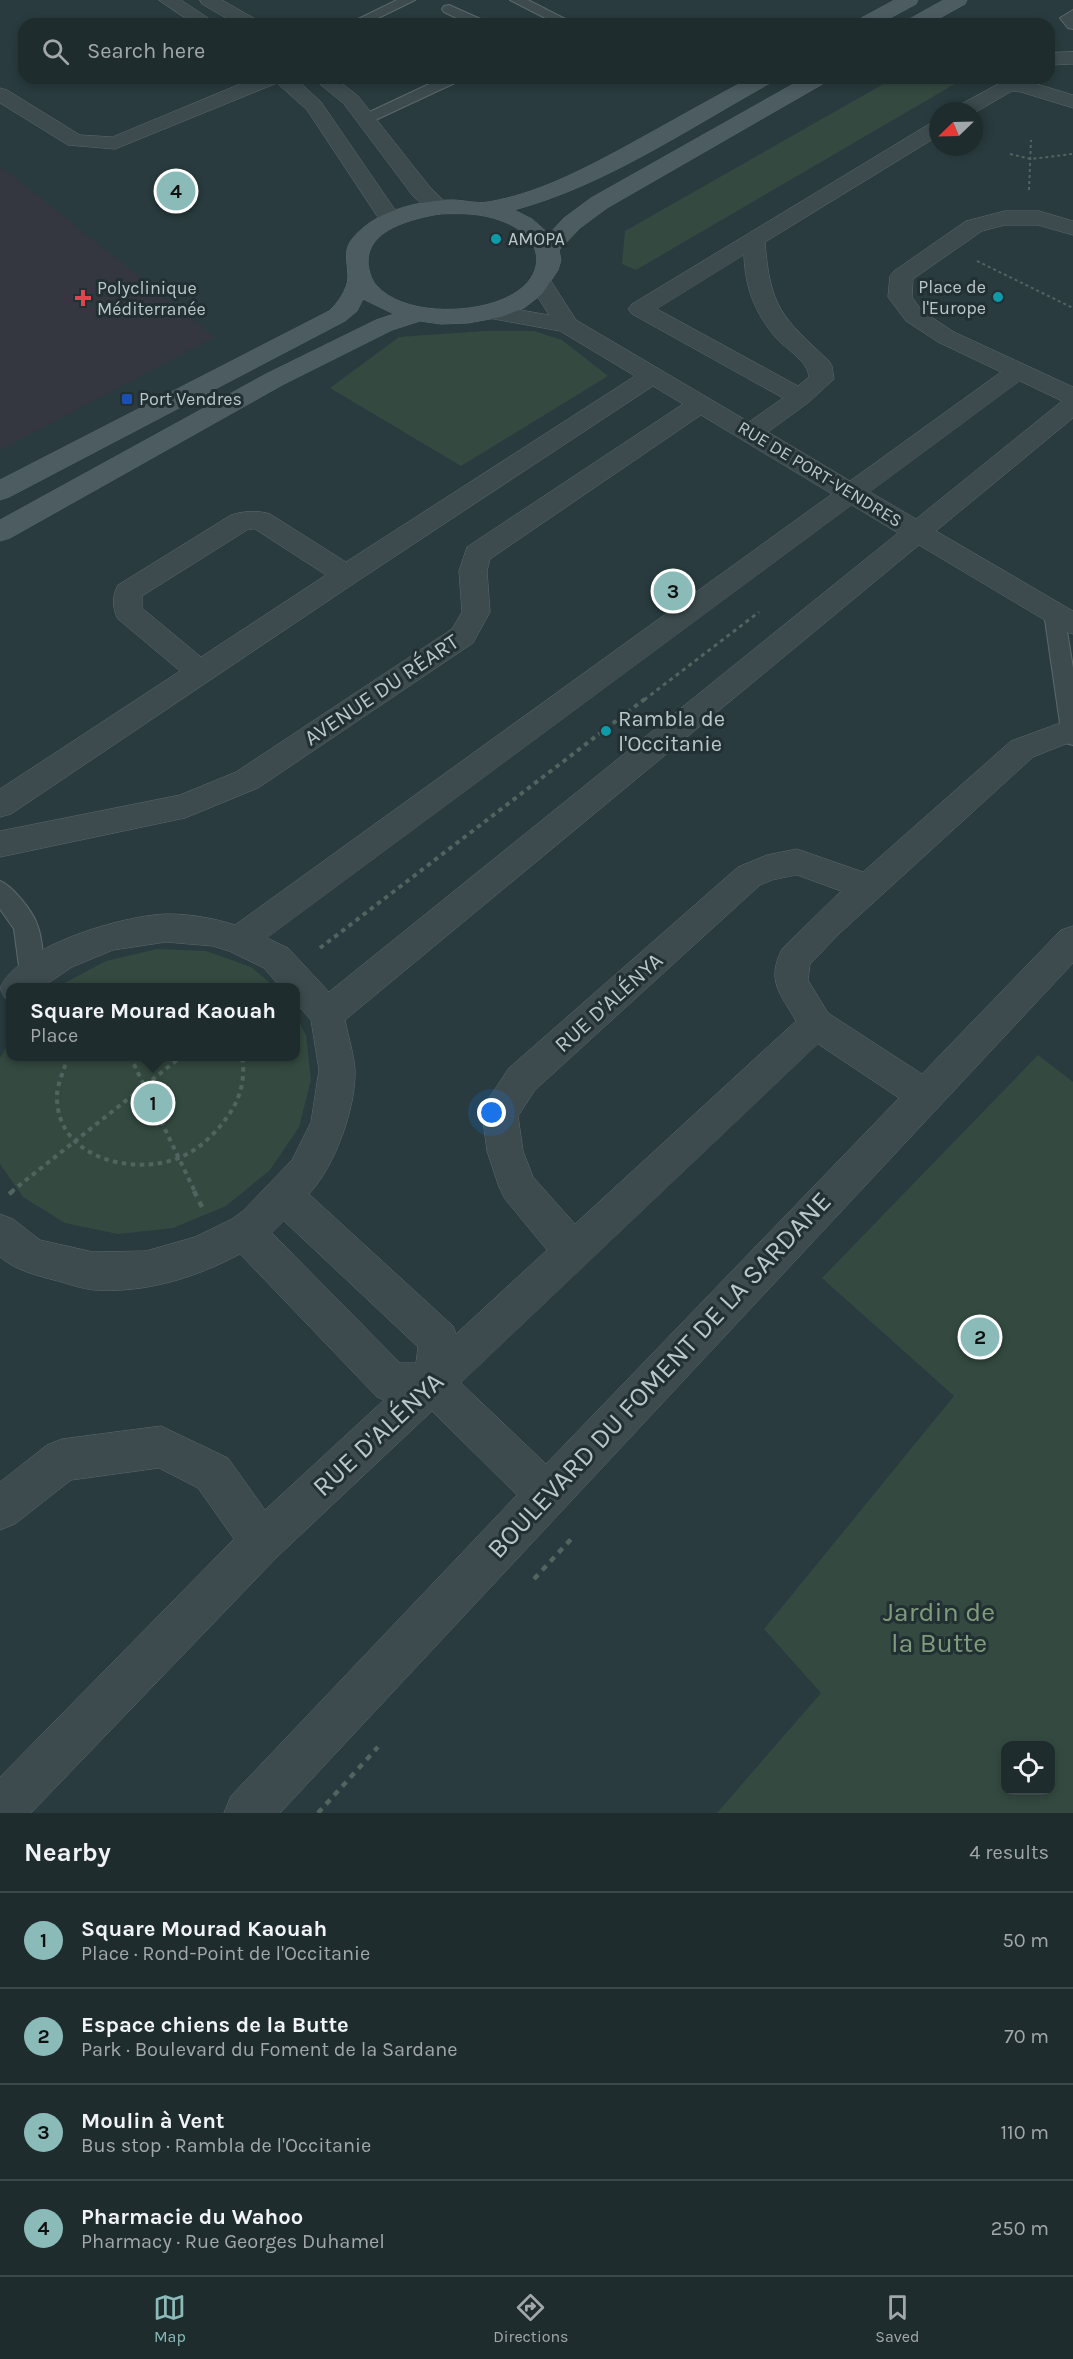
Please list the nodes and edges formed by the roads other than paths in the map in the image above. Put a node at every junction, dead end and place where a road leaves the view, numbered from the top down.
1 (168, 0) edge
2 (210, 0) edge
3 (408, 0) edge
4 (517, 0) edge
5 (909, 0) edge
6 (958, 0) edge
7 (449, 9) dead end
8 (1073, 14) edge
9 (197, 18) edge
10 (240, 18) edge
11 (368, 18) edge
12 (468, 18) edge
13 (555, 18) edge
14 (876, 18) edge
15 (926, 18) edge
16 (1073, 25) edge
17 (1073, 58) edge
18 (1055, 59) edge
19 (258, 84) edge
20 (290, 84) edge
21 (331, 84) edge
22 (441, 84) edge
23 (754, 84) edge
24 (808, 84) edge
25 (1008, 84) edge
26 (1017, 84) edge
27 (0, 94) edge
28 (978, 102) edge
29 (1073, 102) edge
30 (366, 119) junction
31 (929, 133) edge
32 (439, 207) junction
33 (487, 209) junction
34 (391, 220) junction
35 (1073, 228) edge
36 (754, 240) junction
37 (548, 249) junction
38 (359, 279) junction
39 (541, 283) junction
40 (491, 312) junction
41 (417, 314) junction
42 (567, 324) junction
43 (1017, 372) junction
44 (652, 375) junction
45 (1073, 397) edge
46 (800, 398) junction
47 (702, 404) junction
48 (1073, 405) edge
49 (750, 433) junction
50 (0, 491) edge
51 (851, 493) junction
52 (0, 532) edge
53 (917, 532) junction
54 (346, 574) junction
55 (1064, 619) edge
56 (201, 674) junction
57 (1072, 733) edge
58 (3, 796) edge
59 (0, 844) edge
60 (868, 887) junction
61 (0, 891) edge
62 (239, 940) junction
63 (1073, 940) edge
64 (20, 983) edge
65 (23, 983) edge
66 (298, 983) edge
67 (300, 986) edge
68 (327, 1014) junction
69 (816, 1024) junction
70 (924, 1095) junction
71 (283, 1195) junction
72 (232, 1239) junction
73 (7, 1250) edge
74 (572, 1250) junction
75 (433, 1384) junction
76 (546, 1495) junction
77 (0, 1509) edge
78 (262, 1542) junction
79 (0, 1811) edge
80 (248, 1813) edge

1 - 9 street
2 - 10 street
3 - 11 lane
4 - 13 lane
5 - 14 main road
6 - 15 main road
7 - 12 lane
8 - 16 lane
17 - 18 street
19 - 27 street
20 - 34 street
21 - 30 street
22 - 30 lane
23 - 33 main road
24 - 37 main road
25 - 28 street
26 - 29 street
30 - 32 street
31 - 36 street
32 - 33 main road
32 - 34 main road
33 - 37 main road
34 - 38 main road
35 - 43 street
36 - 46 street
36 - 46 street
37 - 39 main road
38 - 41 main road
38 - 50 main road
39 - 40 main road
39 - 42 street, RUE DE PORT-VENDRES
40 - 41 main road
40 - 42 street, RUE DE PORT-VENDRES
41 - 52 main road
42 - 44 street, RUE DE PORT-VENDRES
43 - 45 street
43 - 51 street
44 - 47 street, RUE DE PORT-VENDRES
44 - 54 street
46 - 49 street
47 - 49 street, RUE DE PORT-VENDRES
47 - 59 street, AVENUE DU RÉART
48 - 53 street
49 - 51 street, RUE DE PORT-VENDRES
51 - 53 street, RUE DE PORT-VENDRES
51 - 62 street
53 - 55 street, RUE DE PORT-VENDRES
53 - 68 street
54 - 56 street
54 - 56 street
55 - 57 lane
56 - 58 street
57 - 60 street
60 - 69 street
60 - 74 street, RUE D'ALÉNYA
61 - 64 lane
62 - 65 street
62 - 66 street
63 - 70 street, BOULEVARD DU FOMENT DE LA SARDANE
67 - 68 street
68 - 71 street
69 - 70 street
69 - 74 street, RUE D'ALÉNYA
70 - 76 street, BOULEVARD DU FOMENT DE LA SARDANE
71 - 72 street
71 - 75 street
72 - 73 street
72 - 75 street
74 - 75 street, RUE D'ALÉNYA
75 - 76 street
75 - 78 street, RUE D'ALÉNYA
76 - 80 street, BOULEVARD DU FOMENT DE LA SARDANE
77 - 78 street
78 - 79 street, RUE D'ALÉNYA

